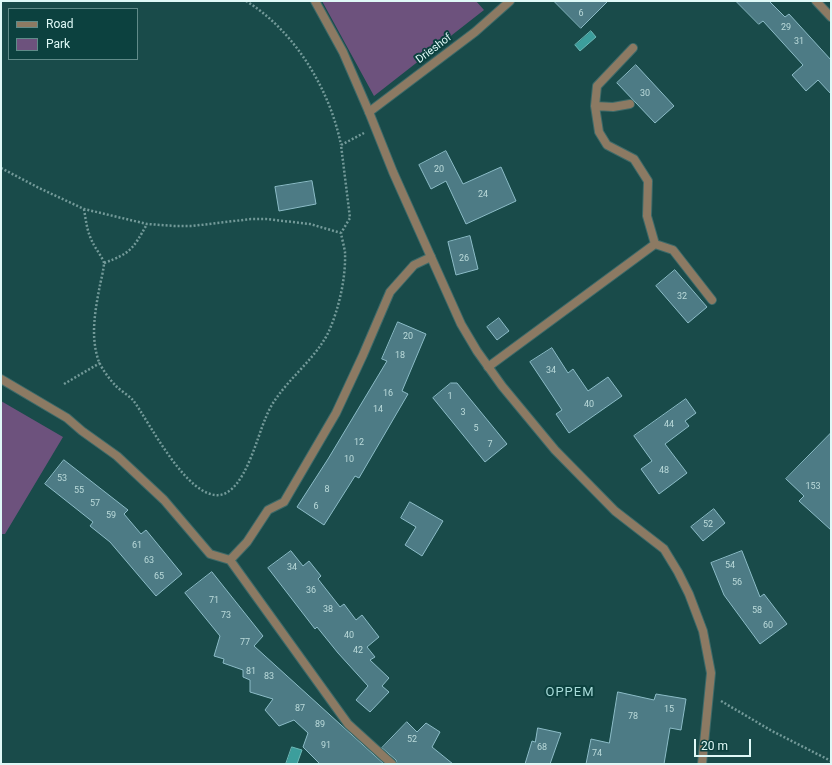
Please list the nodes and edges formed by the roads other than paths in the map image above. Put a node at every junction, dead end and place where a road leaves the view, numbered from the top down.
1 (315, 1) edge
2 (510, 1) edge
3 (816, 1) edge
4 (831, 17) edge
5 (633, 48) dead end
6 (630, 104) dead end
7 (595, 106) junction
8 (369, 112) junction
9 (655, 244) junction
10 (431, 257) junction
11 (712, 300) dead end
12 (488, 367) junction
13 (1, 379) edge
14 (230, 560) junction
15 (392, 764) edge
16 (702, 764) edge

1 - 8 street
2 - 8 street, Drieshof
3 - 4 street
5 - 7 street
6 - 7 street
7 - 9 street
8 - 10 street
9 - 11 street
9 - 12 street
10 - 12 street
10 - 14 street
12 - 16 street
13 - 14 street
14 - 15 street

